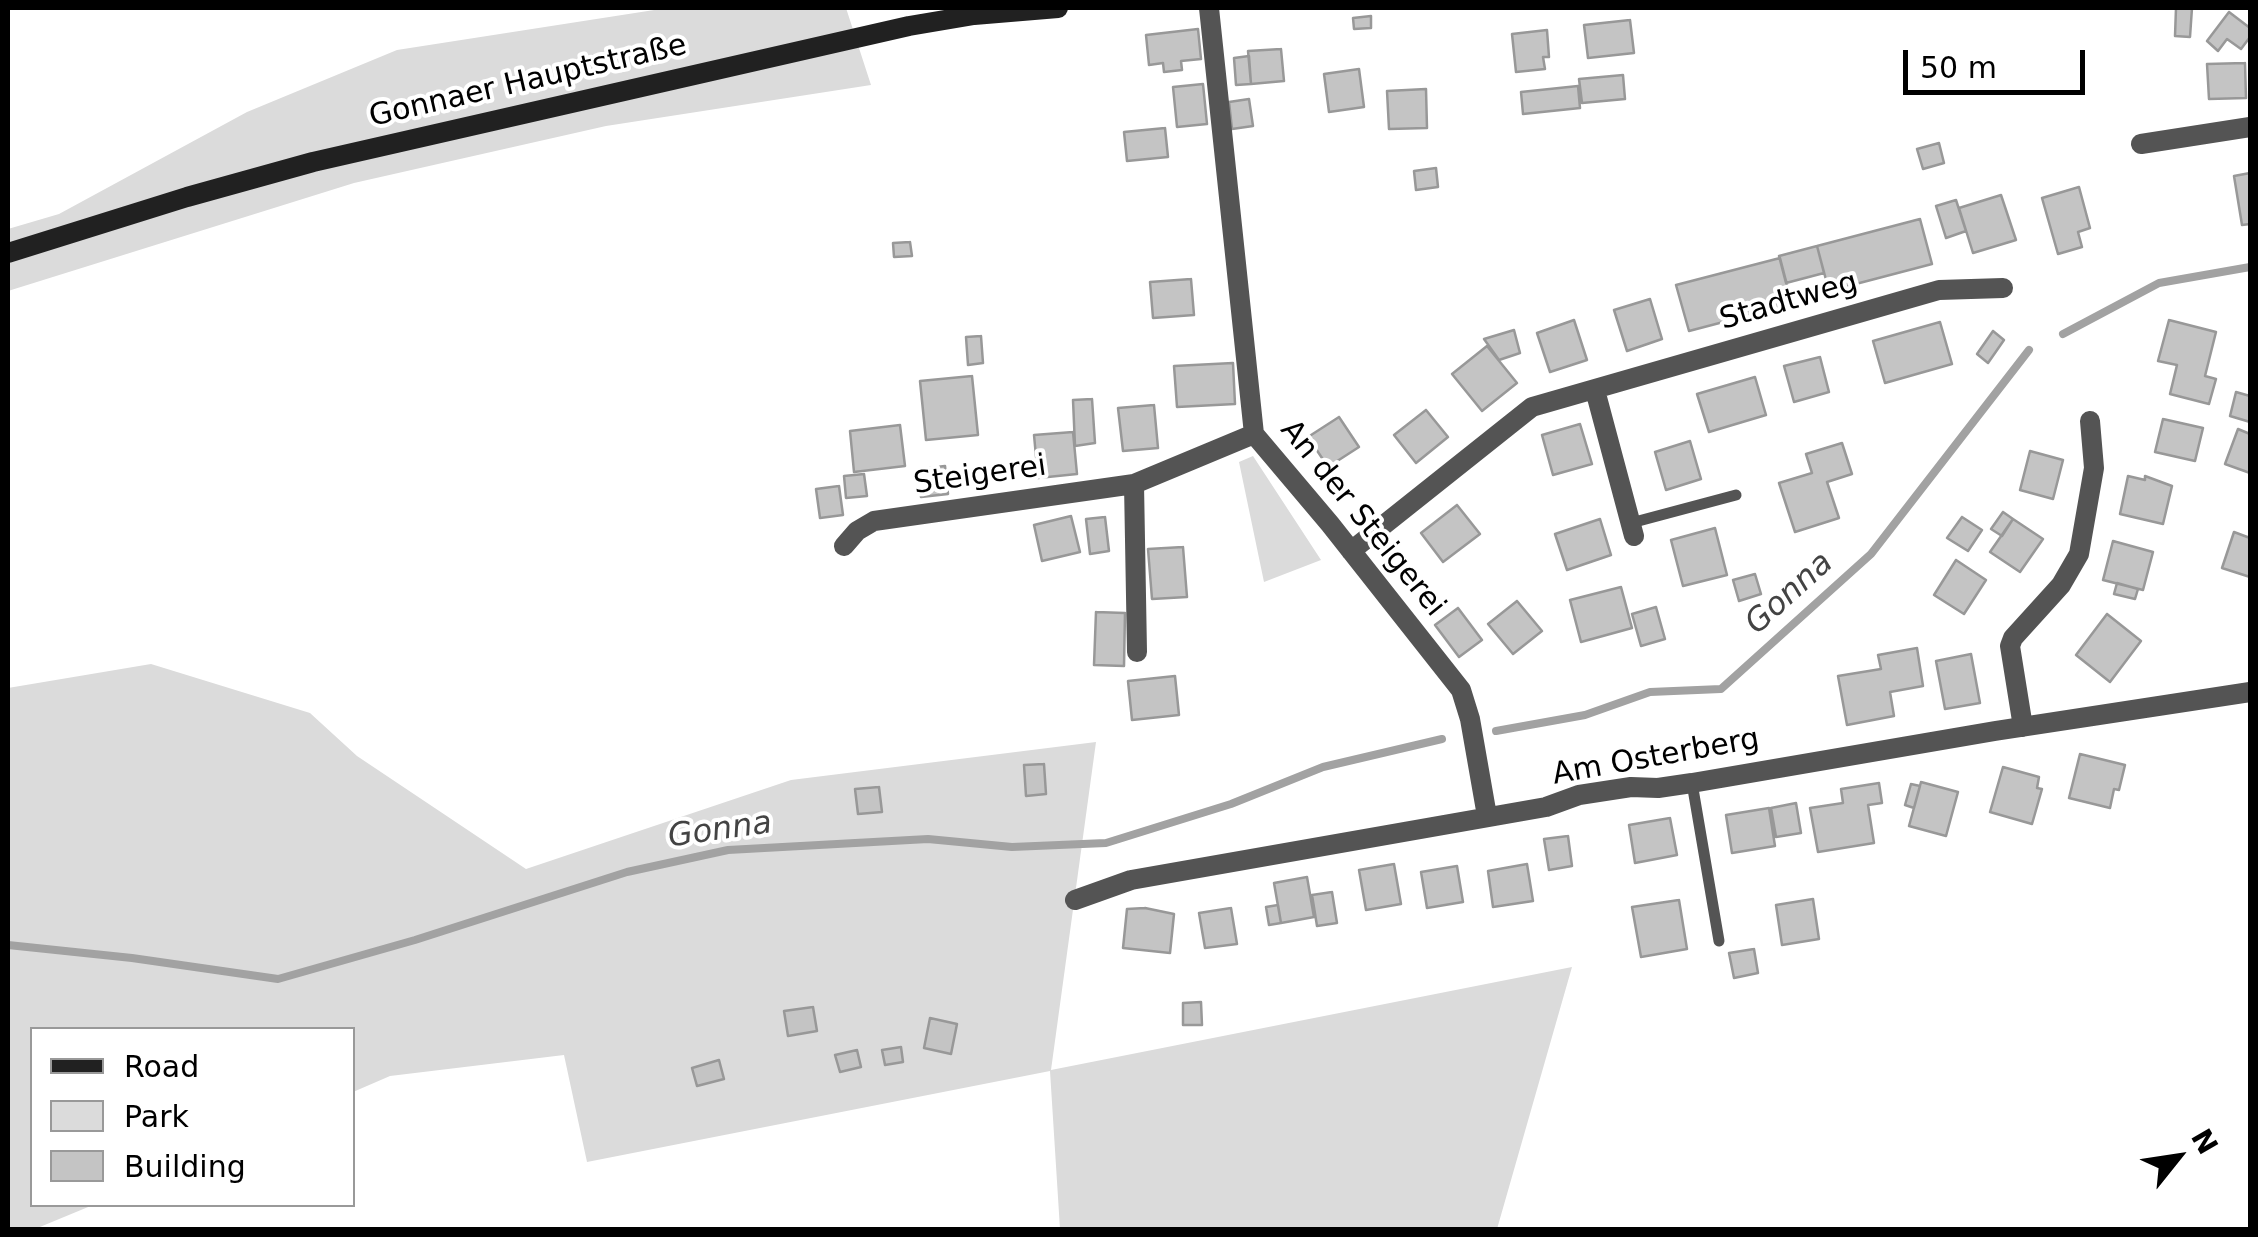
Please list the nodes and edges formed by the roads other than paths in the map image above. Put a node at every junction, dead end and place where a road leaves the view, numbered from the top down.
1 (1039, 8) edge
2 (1058, 8) edge
3 (1209, 8) edge
4 (2250, 127) edge
5 (2141, 144) dead end
6 (13, 251) edge
7 (2003, 288) dead end
8 (1595, 390) junction
9 (2090, 422) dead end
10 (1254, 434) junction
11 (1134, 484) junction
12 (1736, 495) dead end
13 (1633, 530) joint
14 (844, 546) dead end
15 (1352, 551) junction
16 (1136, 652) dead end
17 (2250, 692) edge
18 (2023, 727) junction
19 (1692, 783) junction
20 (1487, 816) junction
21 (1075, 900) dead end
22 (1719, 940) dead end

1 - 2 main road, Gonnaer Hauptstraße
1 - 6 main road, Gonnaer Hauptstraße
3 - 10 street, An der Steigerei
4 - 5 street
7 - 8 street, Stadtweg
8 - 13 street
8 - 15 street, Stadtweg
9 - 18 street
10 - 11 street, Steigerei
10 - 15 street, An der Steigerei
11 - 14 street, Steigerei
11 - 16 street
12 - 13 lane
15 - 20 street, An der Steigerei
17 - 18 street, Am Osterberg
18 - 19 street, Am Osterberg
19 - 20 street, Am Osterberg
19 - 22 lane
20 - 21 street, Am Osterberg

